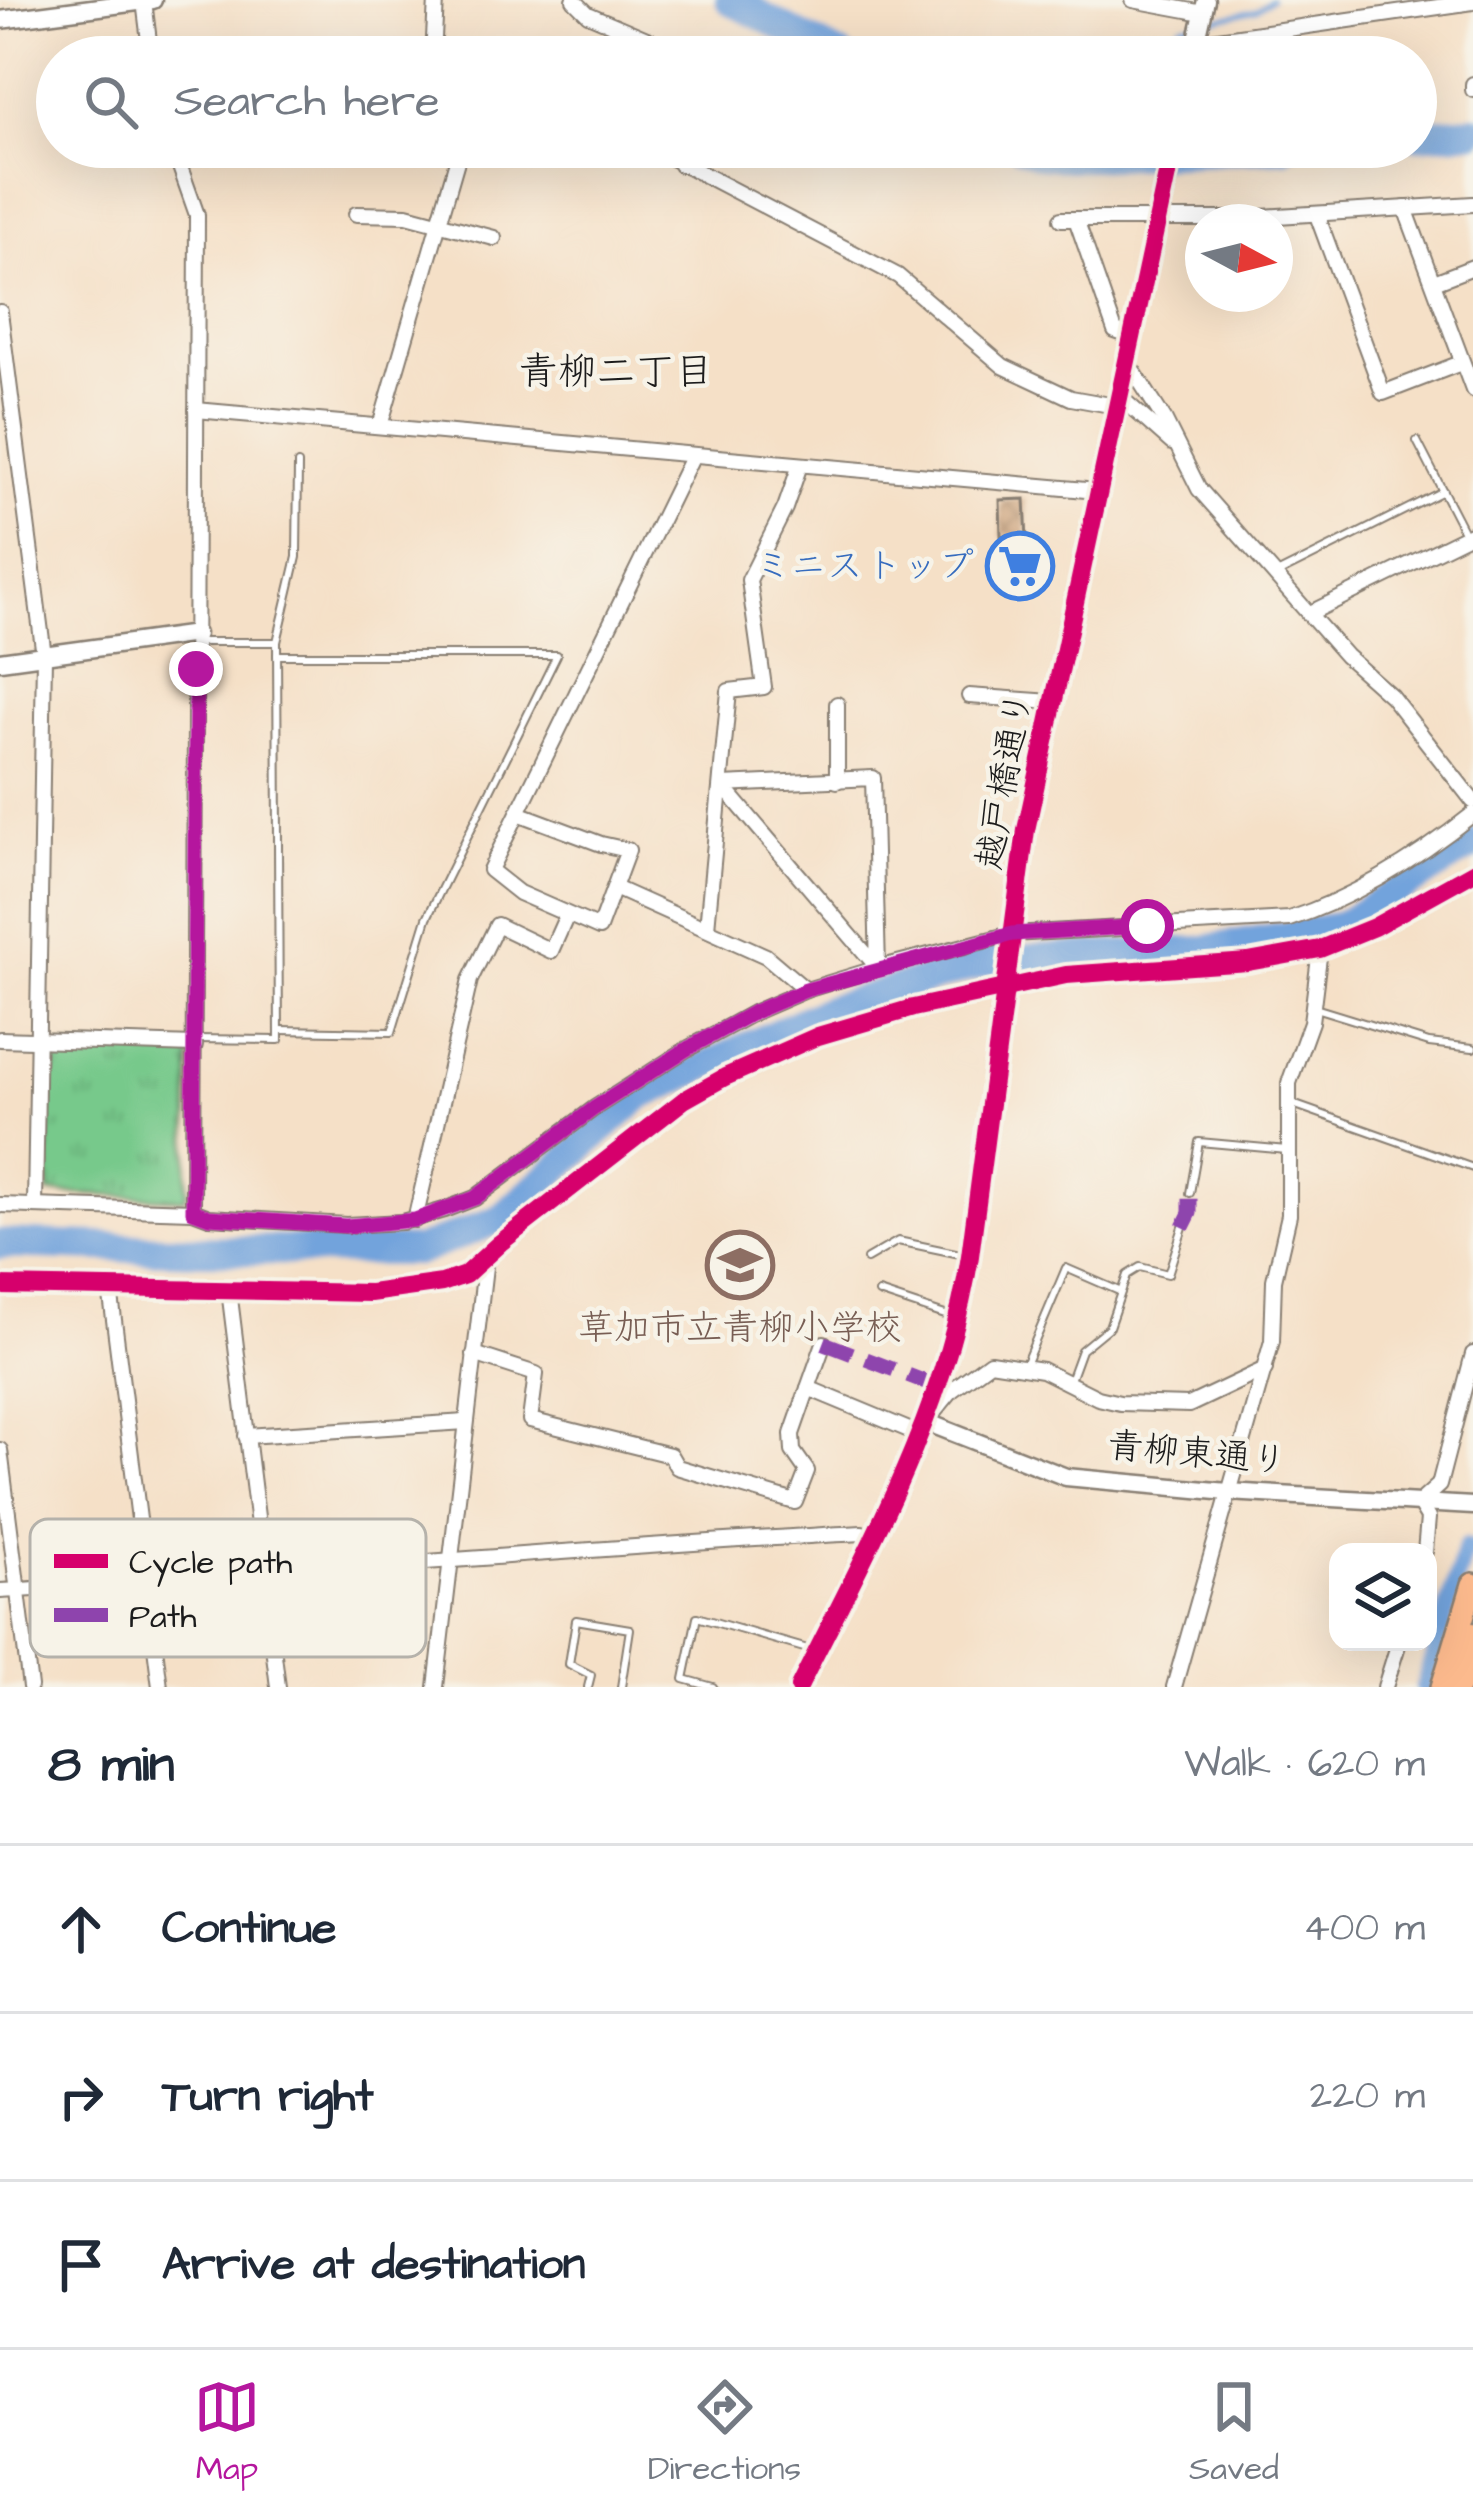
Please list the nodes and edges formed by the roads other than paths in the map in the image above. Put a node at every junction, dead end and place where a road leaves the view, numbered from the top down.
1 (153, 0) edge
2 (436, 0) edge
3 (574, 0) edge
4 (1133, 0) edge
5 (1348, 0) edge
6 (144, 1) edge
7 (1473, 2) edge
8 (1204, 6) edge
9 (0, 20) edge
10 (1346, 20) junction
11 (148, 36) edge
12 (435, 36) edge
13 (640, 36) edge
14 (1198, 36) edge
15 (1263, 36) edge
16 (180, 168) edge
17 (455, 168) edge
18 (688, 168) edge
19 (1168, 168) edge
20 (1473, 203) edge
21 (1406, 208) junction
22 (356, 214) dead end
23 (1317, 215) junction
24 (1157, 220) junction
25 (441, 222) junction
26 (494, 238) dead end
27 (1473, 268) edge
28 (1434, 282) junction
29 (0, 312) edge
30 (1132, 337) junction
31 (1126, 361) junction
32 (1461, 363) junction
33 (1473, 390) edge
34 (1118, 401) junction
35 (196, 410) junction
36 (380, 426) junction
37 (1417, 441) dead end
38 (1176, 446) junction
39 (692, 457) junction
40 (298, 464) dead end
41 (800, 465) junction
42 (1097, 491) junction
43 (1443, 491) junction
44 (1470, 535) edge
45 (1275, 575) junction
46 (1310, 613) junction
47 (196, 638) junction
48 (277, 642) junction
49 (278, 655) junction
50 (44, 656) junction
51 (0, 661) edge
52 (969, 695) dead end
53 (1052, 702) junction
54 (837, 704) dead end
55 (837, 781) junction
56 (722, 785) junction
57 (1473, 802) edge
58 (518, 813) junction
59 (1473, 814) edge
60 (1473, 872) edge
61 (616, 889) junction
62 (567, 915) junction
63 (707, 928) junction
64 (1011, 938) junction
65 (1320, 949) junction
66 (878, 968) junction
67 (1005, 984) junction
68 (806, 990) junction
69 (1314, 1008) junction
70 (279, 1030) junction
71 (0, 1039) edge
72 (39, 1039) junction
73 (195, 1042) junction
74 (1473, 1048) edge
75 (1288, 1103) junction
76 (1290, 1150) junction
77 (1473, 1168) edge
78 (1190, 1193) dead end
79 (0, 1205) edge
80 (35, 1206) junction
81 (193, 1211) junction
82 (415, 1220) junction
83 (1183, 1227) dead end
84 (970, 1256) junction
85 (486, 1258) junction
86 (867, 1259) dead end
87 (0, 1286) edge
88 (110, 1288) junction
89 (229, 1290) junction
90 (1120, 1292) junction
91 (879, 1293) dead end
92 (958, 1319) junction
93 (824, 1343) dead end
94 (474, 1354) junction
95 (1473, 1354) edge
96 (1025, 1365) junction
97 (1265, 1369) junction
98 (1069, 1383) junction
99 (808, 1388) junction
100 (466, 1421) junction
101 (923, 1429) junction
102 (246, 1436) junction
103 (0, 1450) edge
104 (1228, 1492) junction
105 (1419, 1503) junction
106 (1473, 1506) edge
107 (139, 1519) edge
108 (256, 1519) edge
109 (872, 1538) junction
110 (1426, 1543) edge
111 (449, 1563) junction
112 (426, 1565) edge
113 (1473, 1584) edge
114 (30, 1589) edge
115 (18, 1590) junction
116 (0, 1591) edge
117 (1473, 1635) edge
118 (1396, 1651) edge
119 (817, 1652) junction
120 (156, 1657) edge
121 (274, 1657) edge
122 (30, 1687) edge
123 (160, 1687) edge
124 (278, 1687) edge
125 (436, 1687) edge
126 (588, 1687) edge
127 (621, 1687) edge
128 (713, 1687) edge
129 (799, 1687) edge
130 (1174, 1687) edge
131 (1385, 1687) edge
132 (1442, 1687) edge
133 (1457, 1687) edge

1 - 6 street
2 - 12 street
3 - 13 street
4 - 8 street
5 - 10 street
6 - 9 street
6 - 11 street
7 - 10 street
8 - 14 street
10 - 15 street
16 - 35 street
17 - 25 street
18 - 34 street
19 - 24 street, 越戸橋通り
20 - 21 street
21 - 23 street
21 - 28 street
22 - 25 street
23 - 24 street
23 - 32 street
24 - 30 street, 越戸橋通り
24 - 30 street
25 - 26 street
25 - 36 street
27 - 28 street
28 - 32 street
29 - 50 street
30 - 31 street, 越戸橋通り
31 - 34 street, 越戸橋通り
31 - 38 street
32 - 33 street
34 - 38 street
34 - 42 street, 越戸橋通り
35 - 36 street
35 - 47 street
36 - 39 street
37 - 43 lane
38 - 45 street
39 - 41 street
39 - 58 street
40 - 48 lane
41 - 42 street
41 - 56 street
42 - 53 street, 越戸橋通り
43 - 44 lane
43 - 45 lane
44 - 46 street
45 - 46 street
46 - 57 street
47 - 48 lane
47 - 50 street
47 - 73 street
48 - 49 lane
49 - 70 lane
49 - 70 lane
50 - 51 street
50 - 72 street
52 - 53 street
53 - 64 street, 越戸橋通り
54 - 55 street
55 - 56 street
55 - 66 street
56 - 63 street
56 - 66 street
58 - 61 street
58 - 62 street
59 - 64 street
60 - 65 street
61 - 62 street
61 - 63 street
62 - 82 street
63 - 68 street
64 - 66 street
64 - 67 street, 越戸橋通り
65 - 67 street
65 - 69 street
66 - 68 street
67 - 84 street, 越戸橋通り
67 - 85 street
68 - 82 street
69 - 74 lane
69 - 75 street
70 - 73 lane
71 - 72 street
72 - 73 street
72 - 80 street
73 - 81 street
75 - 76 street
75 - 77 lane
76 - 78 lane
76 - 97 street
79 - 80 street
80 - 81 street
81 - 82 street
83 - 90 lane
84 - 86 lane
84 - 92 street, 越戸橋通り
85 - 89 street
85 - 94 street
87 - 88 street
88 - 89 street
88 - 107 street
89 - 102 street
90 - 96 lane
90 - 98 lane
91 - 92 lane
92 - 101 street, 越戸橋通り
93 - 99 street
94 - 99 street
94 - 100 street
95 - 105 street
96 - 98 street
96 - 101 street
97 - 98 street
97 - 104 street
99 - 101 street
100 - 102 street
100 - 111 street
101 - 104 street, 青柳東通り
101 - 109 street, 越戸橋通り
102 - 108 street
103 - 115 street
104 - 105 street, 青柳東通り
104 - 130 street
105 - 106 street, 青柳東通り
105 - 110 street
109 - 111 street
109 - 119 street, 越戸橋通り
111 - 112 street
111 - 125 street
113 - 132 highway
114 - 115 street
115 - 116 street
115 - 122 street
117 - 133 highway
118 - 131 street
119 - 128 lane
119 - 129 street, 越戸橋通り
120 - 123 street
121 - 124 street
126 - 127 lane

